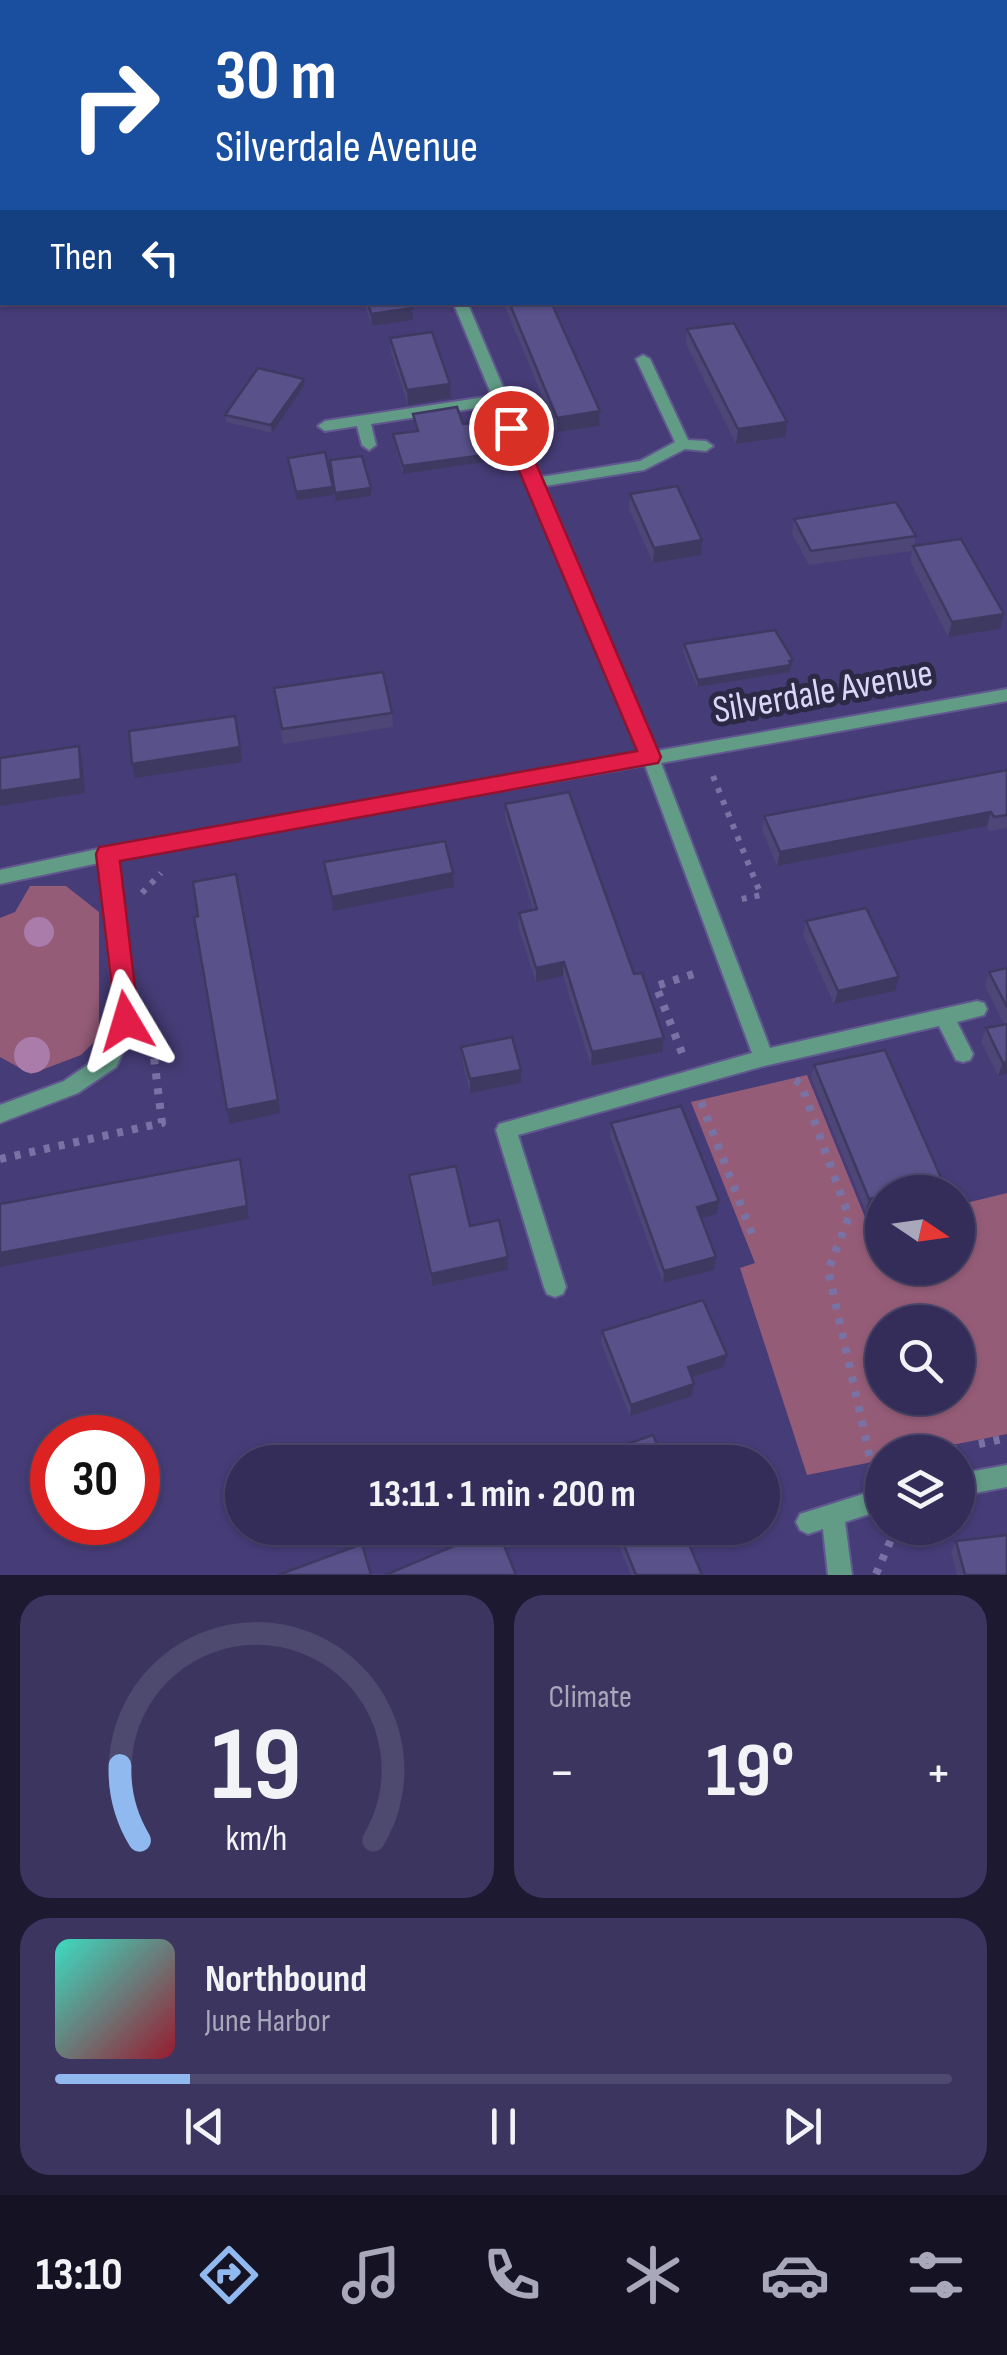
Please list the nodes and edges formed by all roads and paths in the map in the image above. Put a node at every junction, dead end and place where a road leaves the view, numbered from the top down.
1 (461, 305) edge
2 (644, 359) dead end
3 (500, 400) junction
4 (363, 421) junction
5 (325, 426) dead end
6 (369, 444) dead end
7 (683, 444) junction
8 (706, 446) dead end
9 (534, 483) junction
10 (1007, 696) edge
11 (650, 757) junction
12 (729, 768) dead end
13 (661, 782) junction
14 (107, 854) junction
15 (163, 870) dead end
16 (0, 877) edge
17 (134, 900) dead end
18 (708, 969) dead end
19 (977, 1009) dead end
20 (944, 1018) junction
21 (150, 1030) dead end
22 (963, 1054) dead end
23 (684, 1057) dead end
24 (764, 1058) junction
25 (697, 1092) dead end
26 (0, 1114) edge
27 (0, 1159) edge
28 (752, 1234) dead end
29 (555, 1287) dead end
30 (867, 1435) edge
31 (1007, 1476) edge
32 (975, 1482) edge
33 (865, 1498) edge
34 (833, 1516) junction
35 (808, 1522) dead end
36 (889, 1545) edge
37 (840, 1575) edge
38 (876, 1575) edge

1 - 3 street
2 - 7 street
3 - 4 street
3 - 9 street
4 - 5 street
4 - 6 street
7 - 8 street
7 - 9 street
9 - 11 street
10 - 11 street, Silverdale Avenue
11 - 13 street
11 - 14 street, Silverdale Avenue
12 - 13 path
13 - 24 street
14 - 16 street, Silverdale Avenue
14 - 26 street
15 - 17 path
18 - 23 path
19 - 20 street
20 - 22 street
20 - 24 street
21 - 27 path
24 - 29 street
24 - 30 path
25 - 28 path
31 - 32 street
33 - 34 street
34 - 35 street
34 - 37 street
36 - 38 path

